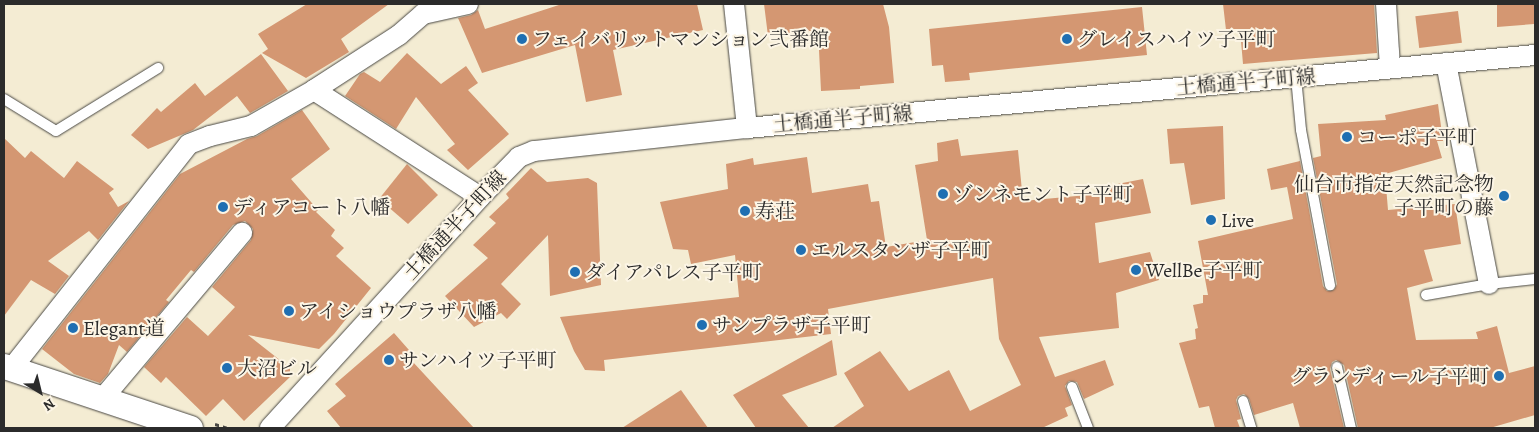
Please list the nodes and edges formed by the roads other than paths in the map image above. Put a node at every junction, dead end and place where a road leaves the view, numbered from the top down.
1 (468, 4) edge
2 (734, 4) edge
3 (1386, 4) edge
4 (1535, 55) edge
5 (1446, 63) junction
6 (158, 68) dead end
7 (1390, 68) junction
8 (1296, 77) junction
9 (314, 90) junction
10 (4, 99) edge
11 (747, 128) junction
12 (480, 197) junction
13 (242, 233) dead end
14 (1535, 279) edge
15 (1489, 284) junction
16 (1330, 285) dead end
17 (1426, 295) dead end
18 (1337, 366) dead end
19 (8, 367) edge
20 (1072, 387) dead end
21 (103, 398) junction
22 (1243, 402) dead end
23 (190, 428) edge
24 (270, 428) edge
25 (1088, 428) edge
26 (1251, 428) edge
27 (1351, 428) edge

1 - 9 street
2 - 11 street
3 - 7 street
4 - 5 street, 土橋通半子町線
5 - 7 street, 土橋通半子町線
5 - 15 street
6 - 10 lane
7 - 8 street, 土橋通半子町線
8 - 11 street, 土橋通半子町線
8 - 16 lane
9 - 12 street
9 - 19 street
11 - 12 street, 土橋通半子町線
12 - 24 street, 土橋通半子町線
13 - 21 street
14 - 15 lane
15 - 17 lane
18 - 27 lane
19 - 21 street
20 - 25 lane
21 - 23 street
22 - 26 lane

